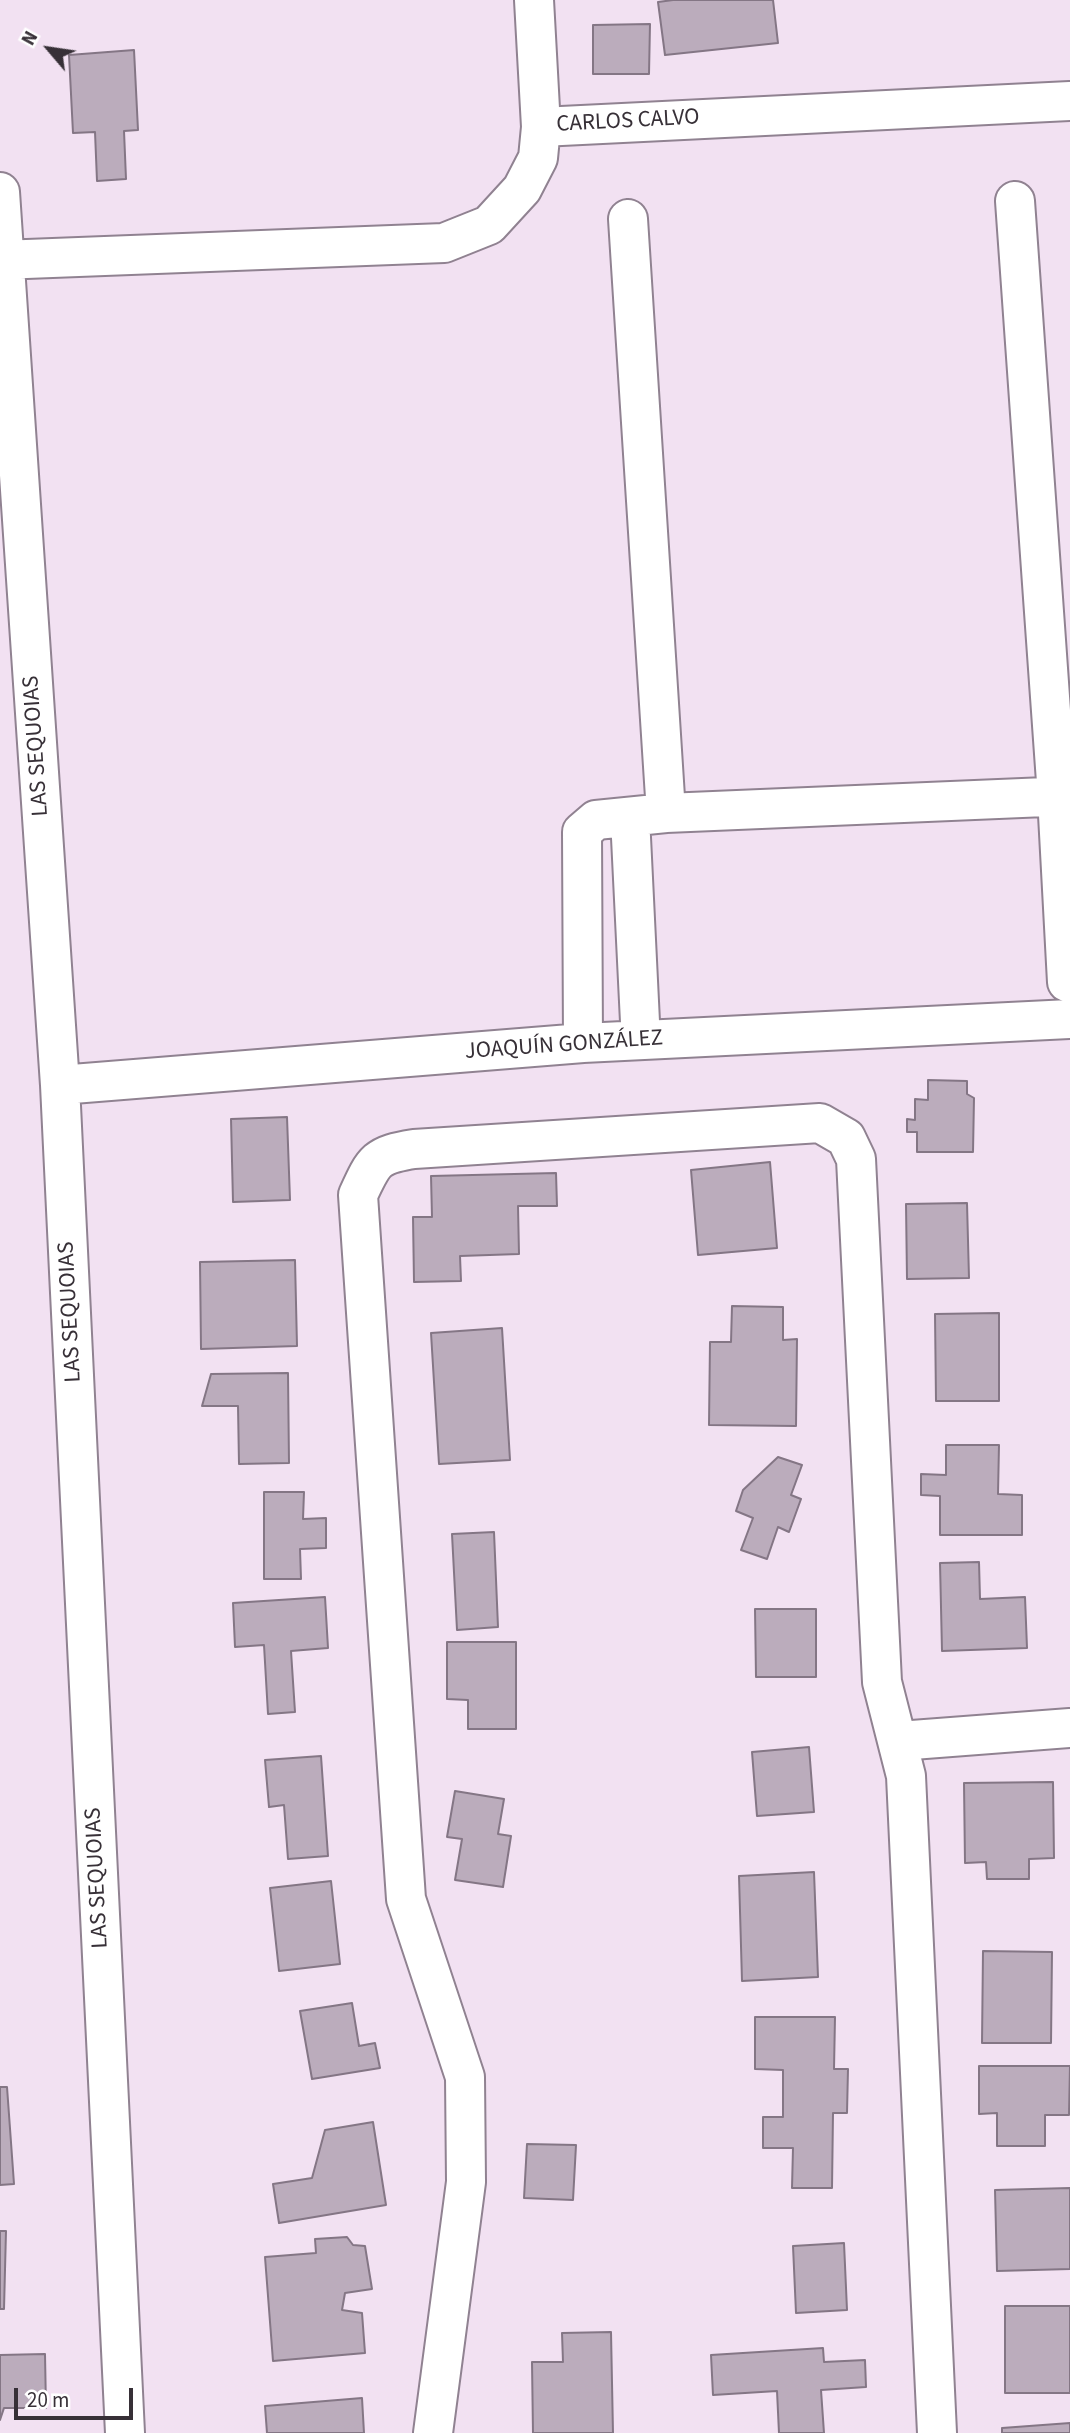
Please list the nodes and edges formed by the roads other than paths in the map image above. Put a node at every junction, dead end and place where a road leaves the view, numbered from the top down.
1 (534, 0) edge
2 (1070, 101) edge
3 (541, 127) junction
4 (0, 192) edge
5 (1015, 201) dead end
6 (628, 219) dead end
7 (2, 260) edge
8 (1064, 796) edge
9 (648, 815) junction
10 (1068, 1001) edge
11 (640, 1022) dead end
12 (583, 1043) junction
13 (60, 1084) junction
14 (1070, 1728) edge
15 (900, 1741) junction
16 (125, 2433) edge
17 (433, 2433) edge
18 (937, 2433) edge

1 - 3 street
2 - 3 street, CARLOS CALVO
3 - 7 street, CARLOS CALVO
4 - 7 street, LAS SEQUOIAS
5 - 8 street
6 - 9 street
7 - 13 street, LAS SEQUOIAS
8 - 9 street
8 - 10 street
9 - 11 street
9 - 12 street
10 - 12 street, JOAQUÍN GONZÁLEZ
12 - 13 street, JOAQUÍN GONZÁLEZ
13 - 16 street, LAS SEQUOIAS
14 - 15 street
15 - 17 street
15 - 18 street

